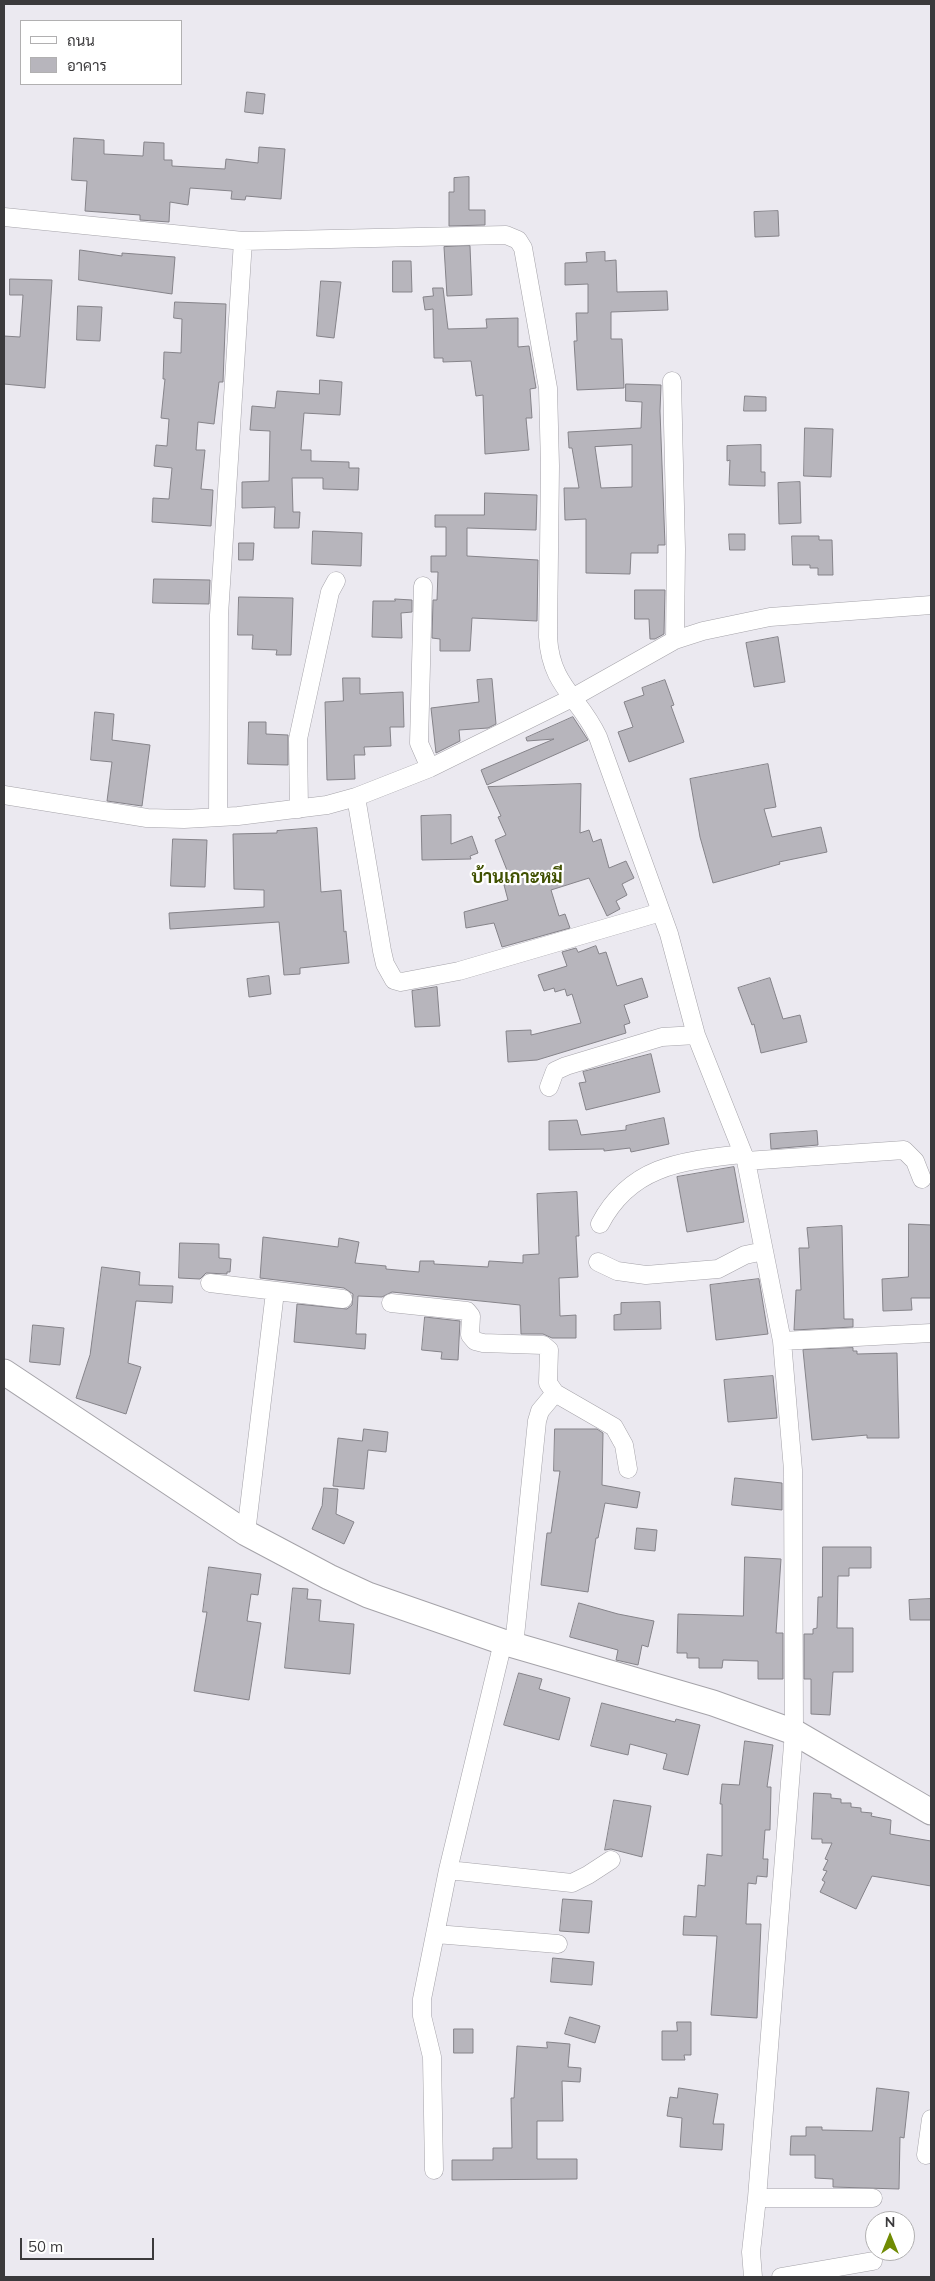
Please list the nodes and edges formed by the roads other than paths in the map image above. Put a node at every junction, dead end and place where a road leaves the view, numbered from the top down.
1 (4, 217) edge
2 (243, 241) junction
3 (672, 381) dead end
4 (336, 581) dead end
5 (423, 586) dead end
6 (931, 605) edge
7 (675, 640) junction
8 (572, 698) junction
9 (430, 768) junction
10 (4, 795) edge
11 (356, 797) junction
12 (299, 809) junction
13 (218, 817) junction
14 (661, 912) junction
15 (696, 1035) junction
16 (549, 1087) dead end
17 (744, 1157) junction
18 (922, 1179) dead end
19 (600, 1224) dead end
20 (764, 1251) junction
21 (598, 1262) dead end
22 (210, 1283) dead end
23 (274, 1292) junction
24 (343, 1299) dead end
25 (391, 1303) dead end
26 (931, 1333) edge
27 (782, 1341) junction
28 (4, 1372) edge
29 (555, 1393) junction
30 (628, 1468) dead end
31 (246, 1533) junction
32 (508, 1644) junction
33 (794, 1732) junction
34 (931, 1812) edge
35 (611, 1860) dead end
36 (448, 1870) junction
37 (436, 1934) junction
38 (558, 1944) dead end
39 (931, 2119) edge
40 (926, 2155) dead end
41 (434, 2170) dead end
42 (757, 2198) junction
43 (873, 2198) dead end
44 (873, 2261) dead end
45 (753, 2277) edge
46 (781, 2277) edge

1 - 2 street
2 - 8 street
2 - 13 street
3 - 7 street
4 - 12 street
5 - 9 street
6 - 7 street
7 - 8 street
8 - 9 street
8 - 14 street
9 - 11 street
10 - 13 street
11 - 12 street
11 - 14 street
12 - 13 street
14 - 15 street
15 - 16 street
15 - 17 street
17 - 18 street
17 - 19 street
17 - 20 street
20 - 21 street
20 - 27 street
22 - 23 street
23 - 24 street
23 - 31 street
25 - 29 street
26 - 27 street
27 - 33 street
28 - 31 street
29 - 30 street
29 - 32 street
31 - 32 street
32 - 33 street
32 - 36 street
33 - 34 street
33 - 42 street
35 - 36 street
36 - 37 street
37 - 38 street
37 - 41 street
39 - 40 street
42 - 43 street
42 - 45 street
44 - 46 street

